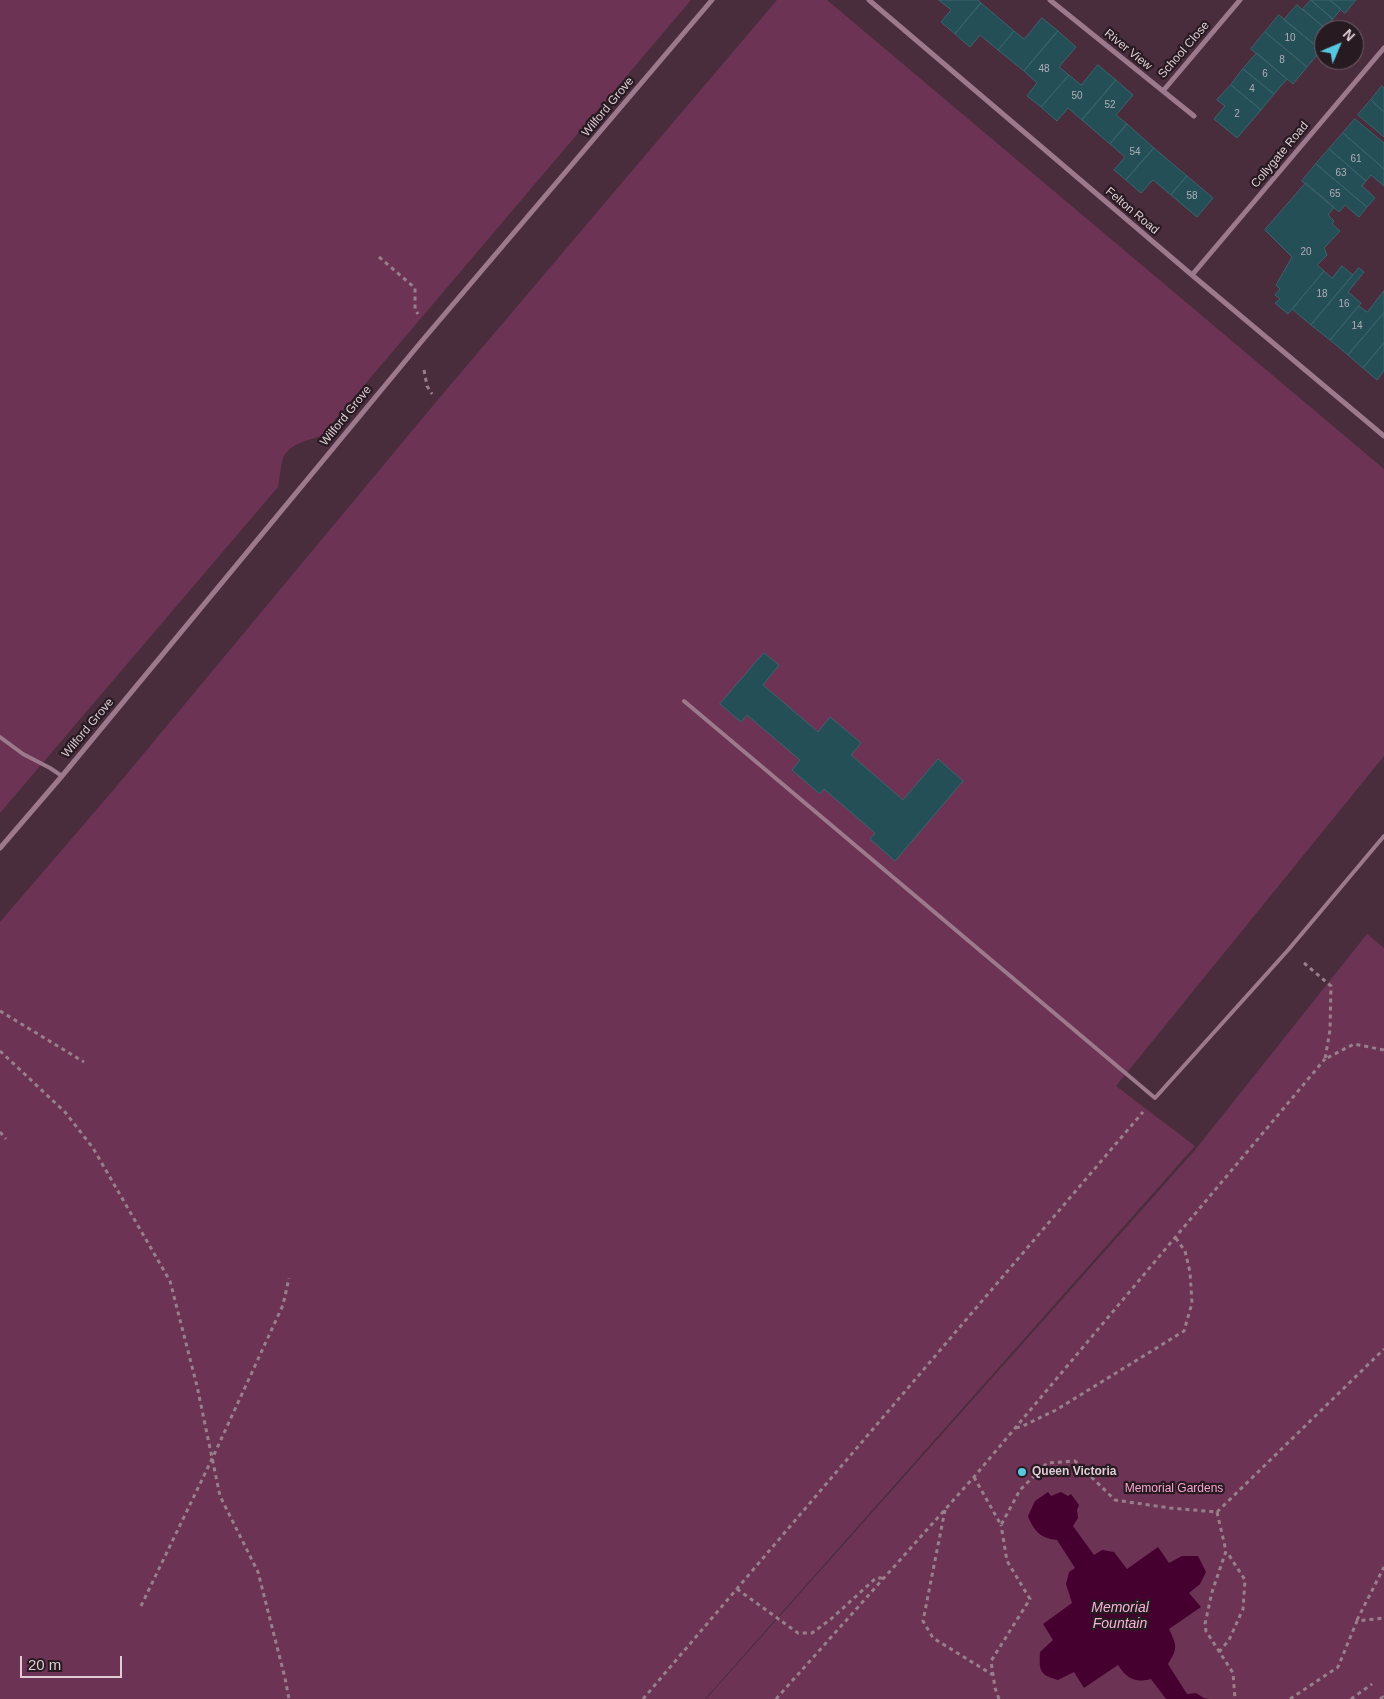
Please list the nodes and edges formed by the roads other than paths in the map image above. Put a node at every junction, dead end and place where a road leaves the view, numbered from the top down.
1 (712, 0) edge
2 (869, 0) edge
3 (1050, 0) edge
4 (1240, 0) edge
5 (1384, 48) edge
6 (1162, 91) junction
7 (1194, 116) dead end
8 (1192, 275) junction
9 (1384, 436) edge
10 (684, 701) dead end
11 (0, 737) edge
12 (62, 776) junction
13 (1384, 836) edge
14 (0, 848) edge

1 - 12 street, Wilford Grove
2 - 8 street, Felton Road
3 - 6 street, River View
4 - 6 street, School Close
5 - 8 street, Collygate Road
6 - 7 street, River View
8 - 9 street, Felton Road
10 - 13 lane
11 - 12 lane
12 - 14 street, Wilford Grove

